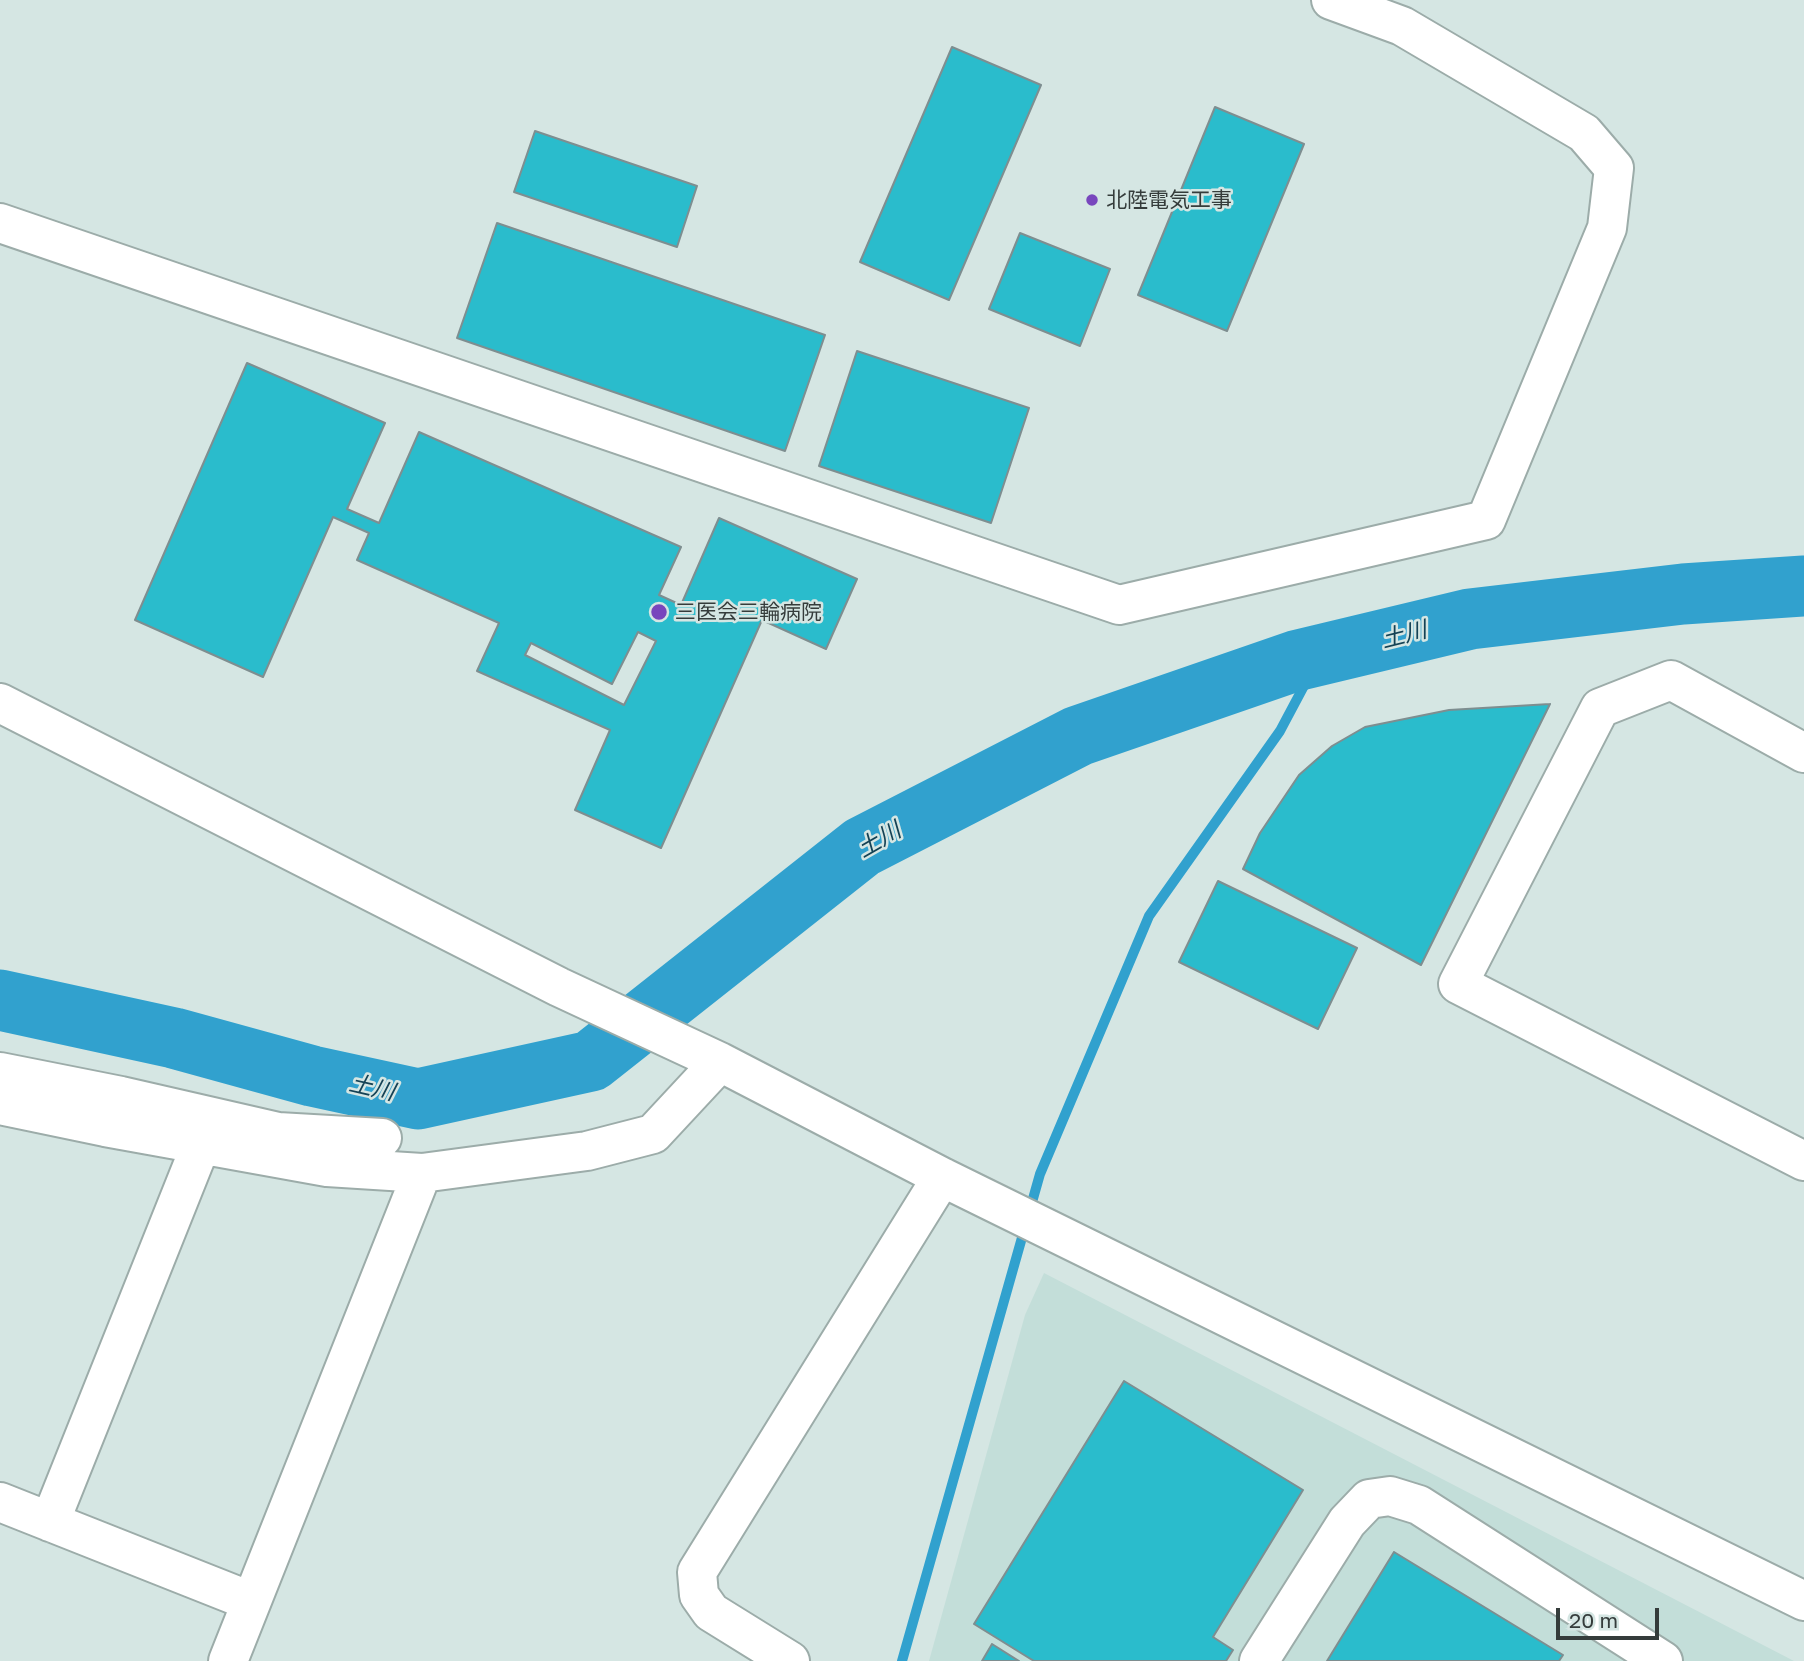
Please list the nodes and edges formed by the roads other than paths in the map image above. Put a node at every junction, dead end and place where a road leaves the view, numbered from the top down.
1 (1331, 0) edge
2 (0, 223) edge
3 (0, 703) edge
4 (1804, 753) edge
5 (720, 1062) junction
6 (0, 1072) edge
7 (0, 1105) edge
8 (382, 1138) dead end
9 (202, 1142) junction
10 (1804, 1161) edge
11 (422, 1173) junction
12 (942, 1177) junction
13 (0, 1502) edge
14 (50, 1522) junction
15 (250, 1601) junction
16 (1804, 1601) edge
17 (1641, 1655) edge
18 (228, 1661) edge
19 (790, 1661) edge
20 (1259, 1661) edge

1 - 2 street
3 - 5 street
4 - 10 street
5 - 11 street
5 - 12 street
6 - 8 street
7 - 9 street
9 - 11 street
9 - 14 street
11 - 15 street
12 - 16 street
12 - 19 street
13 - 14 street
14 - 15 street
15 - 18 street
17 - 20 street

